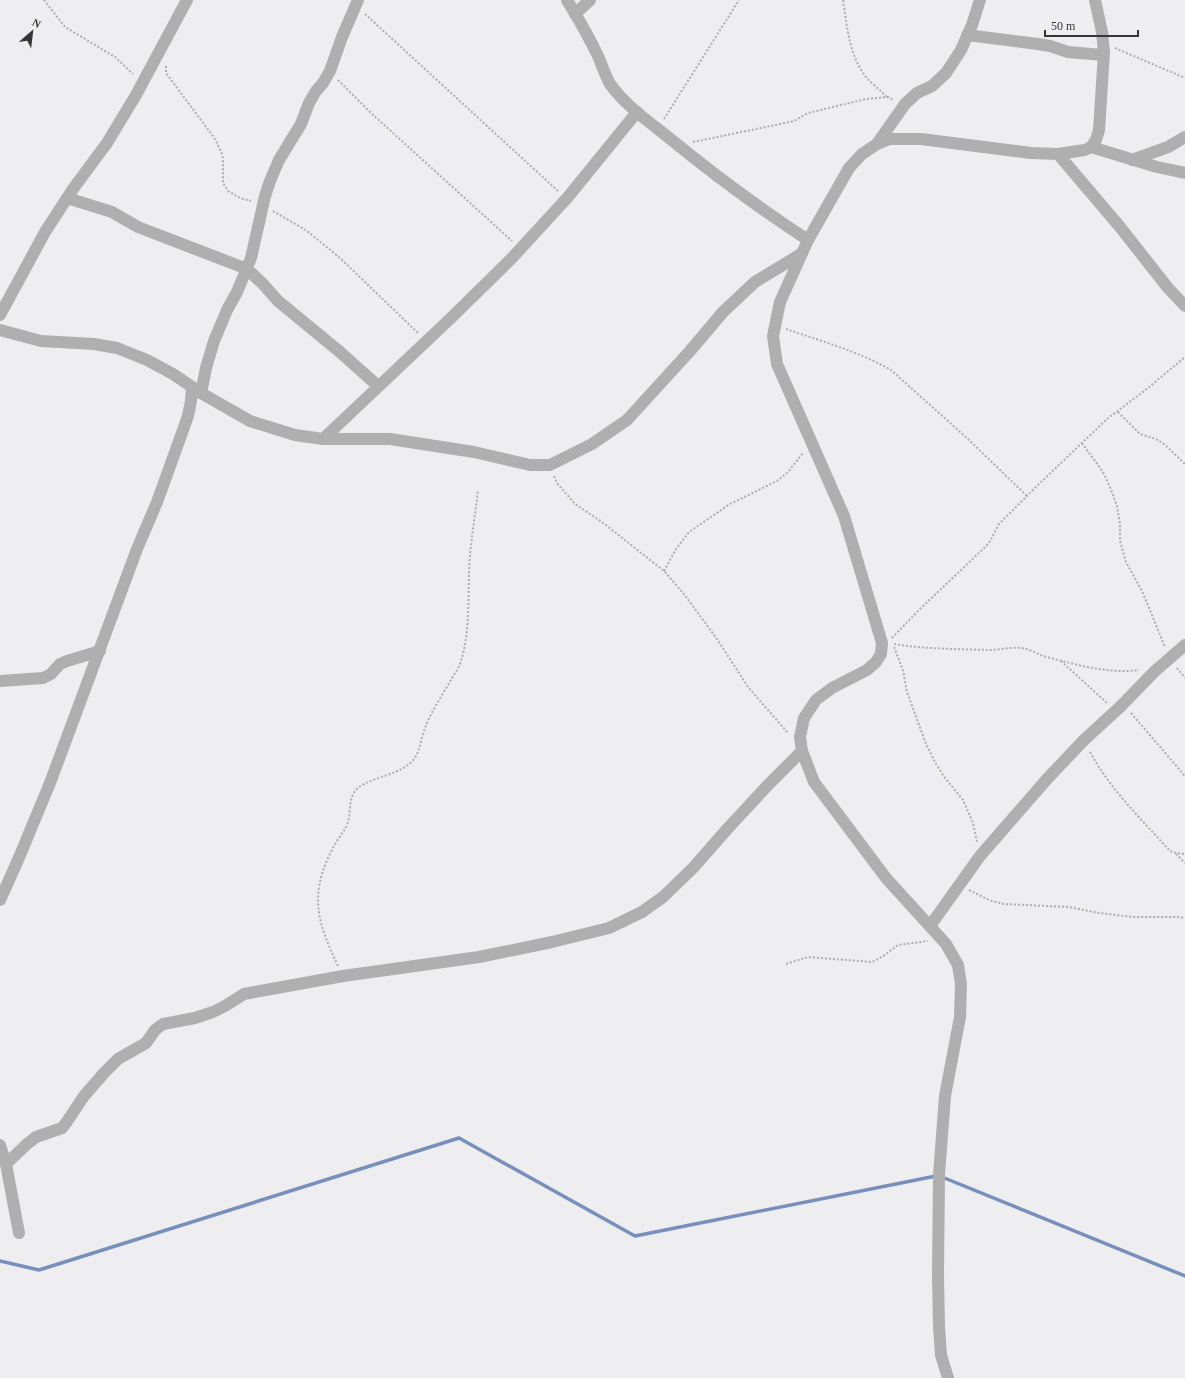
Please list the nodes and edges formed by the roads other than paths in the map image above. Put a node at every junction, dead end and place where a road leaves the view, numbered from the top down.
1 (187, 0) edge
2 (567, 0) edge
3 (590, 0) edge
4 (980, 0) edge
5 (1095, 0) edge
6 (357, 3) edge
7 (575, 14) junction
8 (967, 35) junction
9 (1103, 49) junction
10 (637, 112) junction
11 (1185, 137) edge
12 (877, 144) junction
13 (1091, 147) junction
14 (1058, 154) junction
15 (1132, 160) junction
16 (1185, 173) edge
17 (67, 198) junction
18 (808, 240) junction
19 (802, 254) junction
20 (247, 268) junction
21 (1185, 306) edge
22 (0, 315) edge
23 (0, 330) edge
24 (378, 386) junction
25 (197, 390) junction
26 (323, 439) junction
27 (1185, 645) edge
28 (100, 651) junction
29 (0, 681) edge
30 (802, 749) junction
31 (0, 900) edge
32 (930, 926) junction
33 (0, 1145) edge
34 (6, 1164) junction
35 (19, 1233) dead end
36 (948, 1378) edge

1 - 17 street
2 - 7 street
3 - 7 street
4 - 8 street
5 - 9 street
6 - 20 street
7 - 10 street
8 - 9 street
8 - 12 street
9 - 13 street
10 - 18 street
10 - 24 street
11 - 15 street
12 - 14 street
12 - 18 street
13 - 14 street
13 - 15 street
14 - 21 street
15 - 16 street
17 - 20 street
17 - 22 street
18 - 19 street
19 - 26 street
19 - 30 street
20 - 24 street
20 - 25 street
23 - 25 street
24 - 26 street
25 - 26 street
25 - 28 street
27 - 32 street
28 - 29 street
28 - 31 street
30 - 32 street
30 - 34 street
32 - 36 street
33 - 34 street
34 - 35 street

